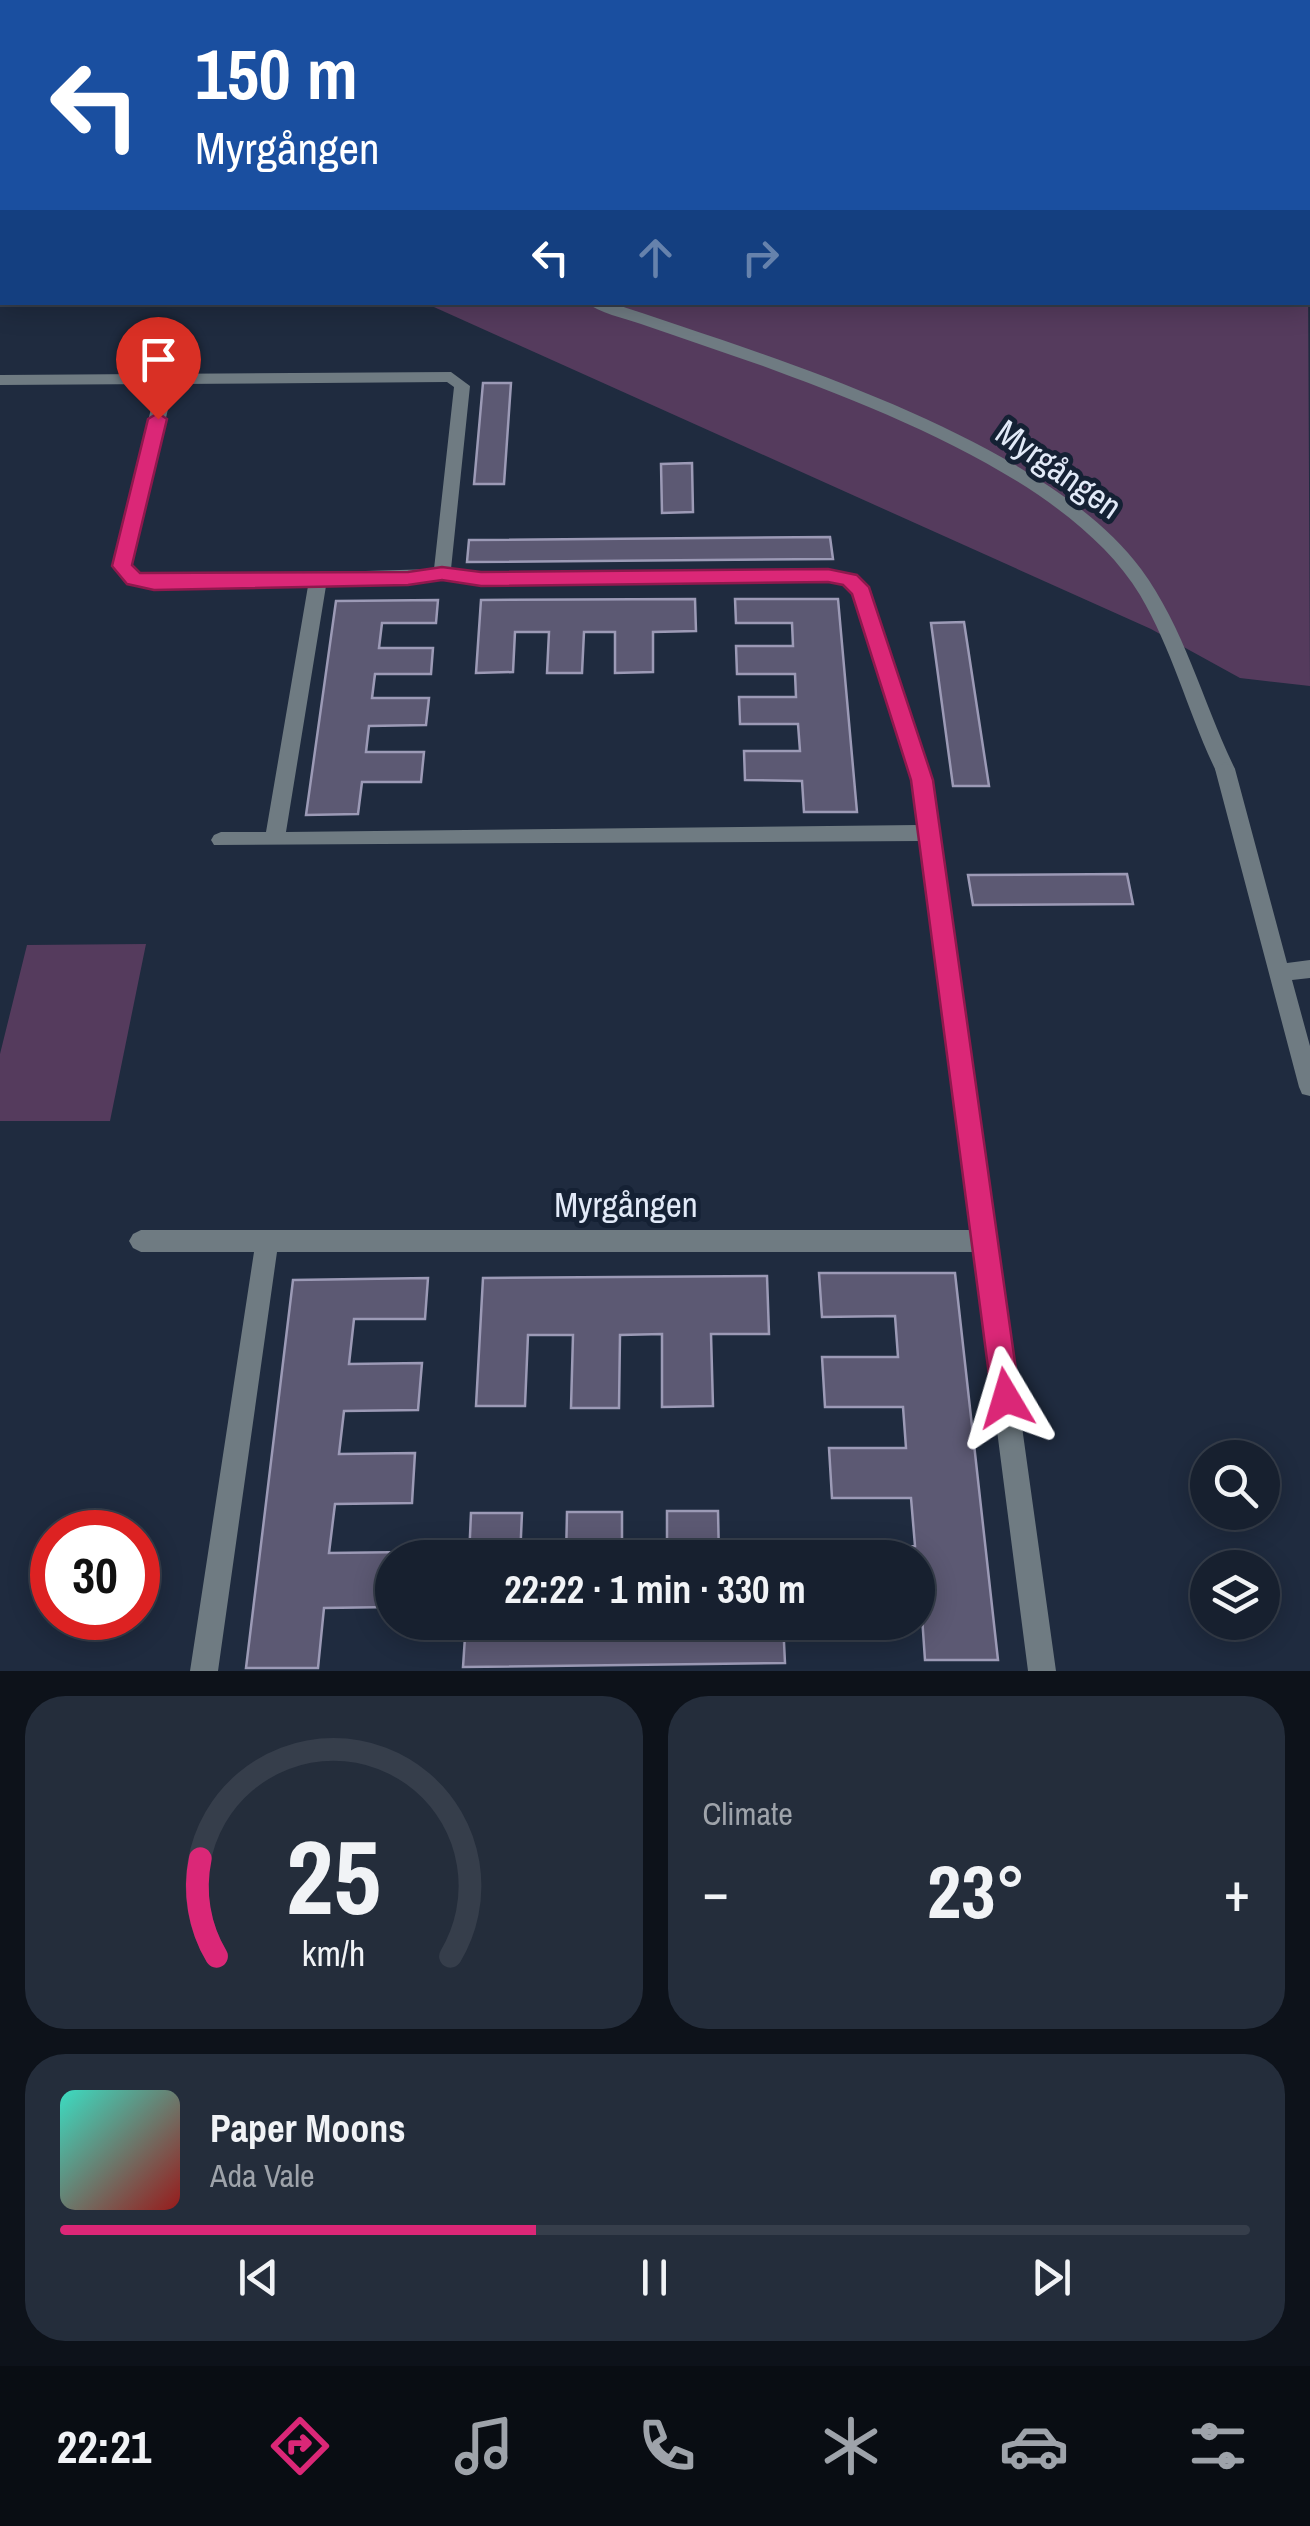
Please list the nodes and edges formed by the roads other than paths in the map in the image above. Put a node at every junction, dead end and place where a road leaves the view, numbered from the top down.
1 (600, 305) edge
2 (0, 380) edge
3 (166, 382) junction
4 (442, 574) junction
5 (318, 580) junction
6 (930, 833) junction
7 (275, 839) junction
8 (221, 840) dead end
9 (1310, 969) edge
10 (1279, 974) junction
11 (1310, 1086) edge
12 (268, 1240) junction
13 (141, 1241) dead end
14 (985, 1241) junction
15 (204, 1671) edge
16 (1042, 1671) edge

1 - 10 street, Myrgången
2 - 3 street
3 - 4 street
3 - 5 street
4 - 5 street
4 - 6 street
5 - 7 street
6 - 7 street
6 - 14 street
7 - 8 street
9 - 10 street
10 - 11 street, Myrgången
12 - 13 street, Myrgången
12 - 14 street, Myrgången
12 - 15 street
14 - 16 street

